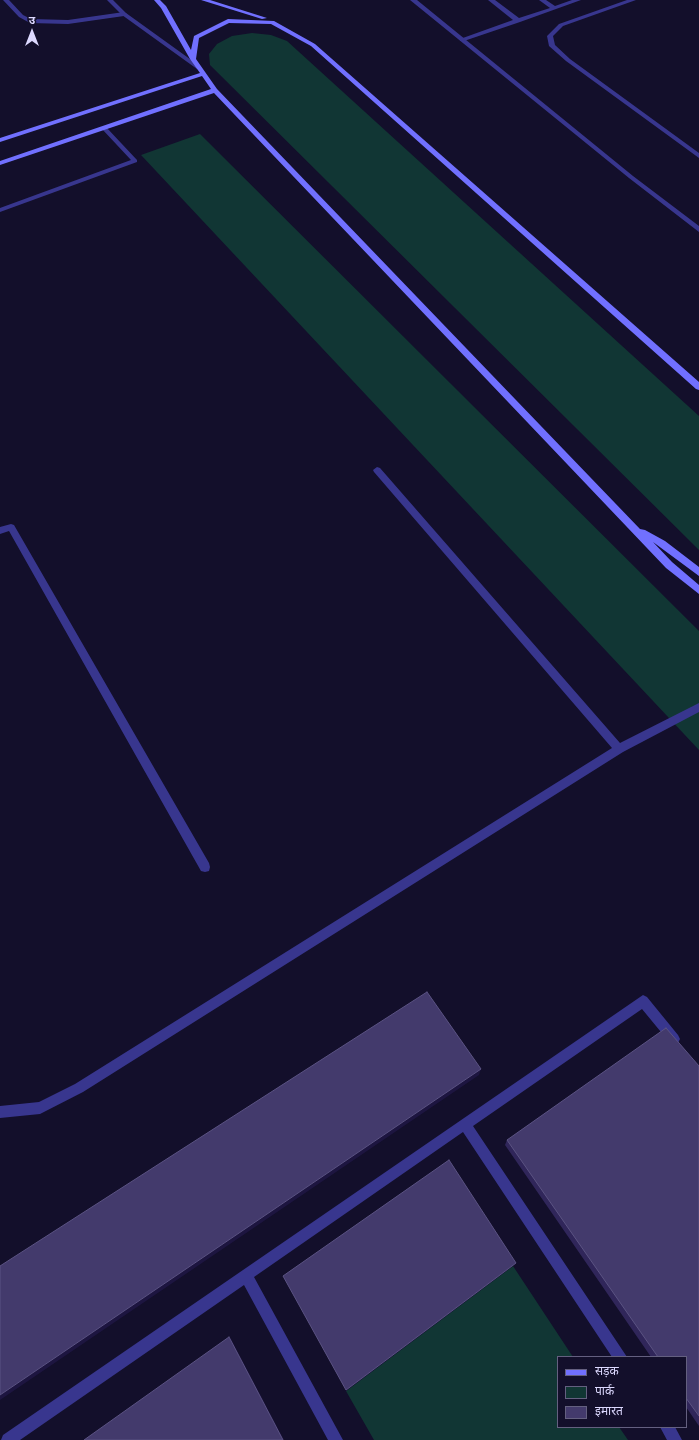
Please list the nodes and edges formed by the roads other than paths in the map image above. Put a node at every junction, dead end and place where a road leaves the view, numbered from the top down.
1 (6, 0) edge
2 (110, 0) edge
3 (157, 0) edge
4 (204, 0) edge
5 (413, 0) edge
6 (491, 0) edge
7 (542, 0) edge
8 (578, 0) edge
9 (633, 0) edge
10 (554, 8) junction
11 (124, 14) junction
12 (518, 21) junction
13 (272, 22) junction
14 (462, 40) junction
15 (193, 59) junction
16 (201, 71) junction
17 (215, 90) junction
18 (104, 128) junction
19 (0, 140) edge
20 (699, 156) edge
21 (0, 163) edge
22 (0, 210) edge
23 (699, 230) edge
24 (699, 387) edge
25 (377, 470) dead end
26 (635, 529) junction
27 (0, 531) edge
28 (699, 572) edge
29 (699, 590) edge
30 (699, 707) edge
31 (619, 749) junction
32 (205, 868) dead end
33 (680, 1047) edge
34 (0, 1112) edge
35 (465, 1124) junction
36 (246, 1275) junction
37 (619, 1356) edge
38 (667, 1428) edge
39 (16, 1438) edge
40 (336, 1440) edge
41 (675, 1440) edge

1 - 11 street
2 - 11 street
3 - 15 main road
4 - 13 main road
5 - 14 street
6 - 12 street
7 - 10 street
8 - 10 street
9 - 20 street
10 - 12 street
11 - 16 street
12 - 14 street
13 - 15 main road
13 - 24 main road
14 - 23 street
15 - 16 main road
16 - 17 main road
16 - 19 main road
17 - 18 main road
17 - 26 main road
18 - 21 main road
18 - 22 street
25 - 31 street
26 - 28 main road
26 - 29 main road
27 - 32 street
30 - 31 street
31 - 34 street
33 - 35 street
35 - 36 street
35 - 37 street
36 - 39 street
36 - 40 street
38 - 41 street

